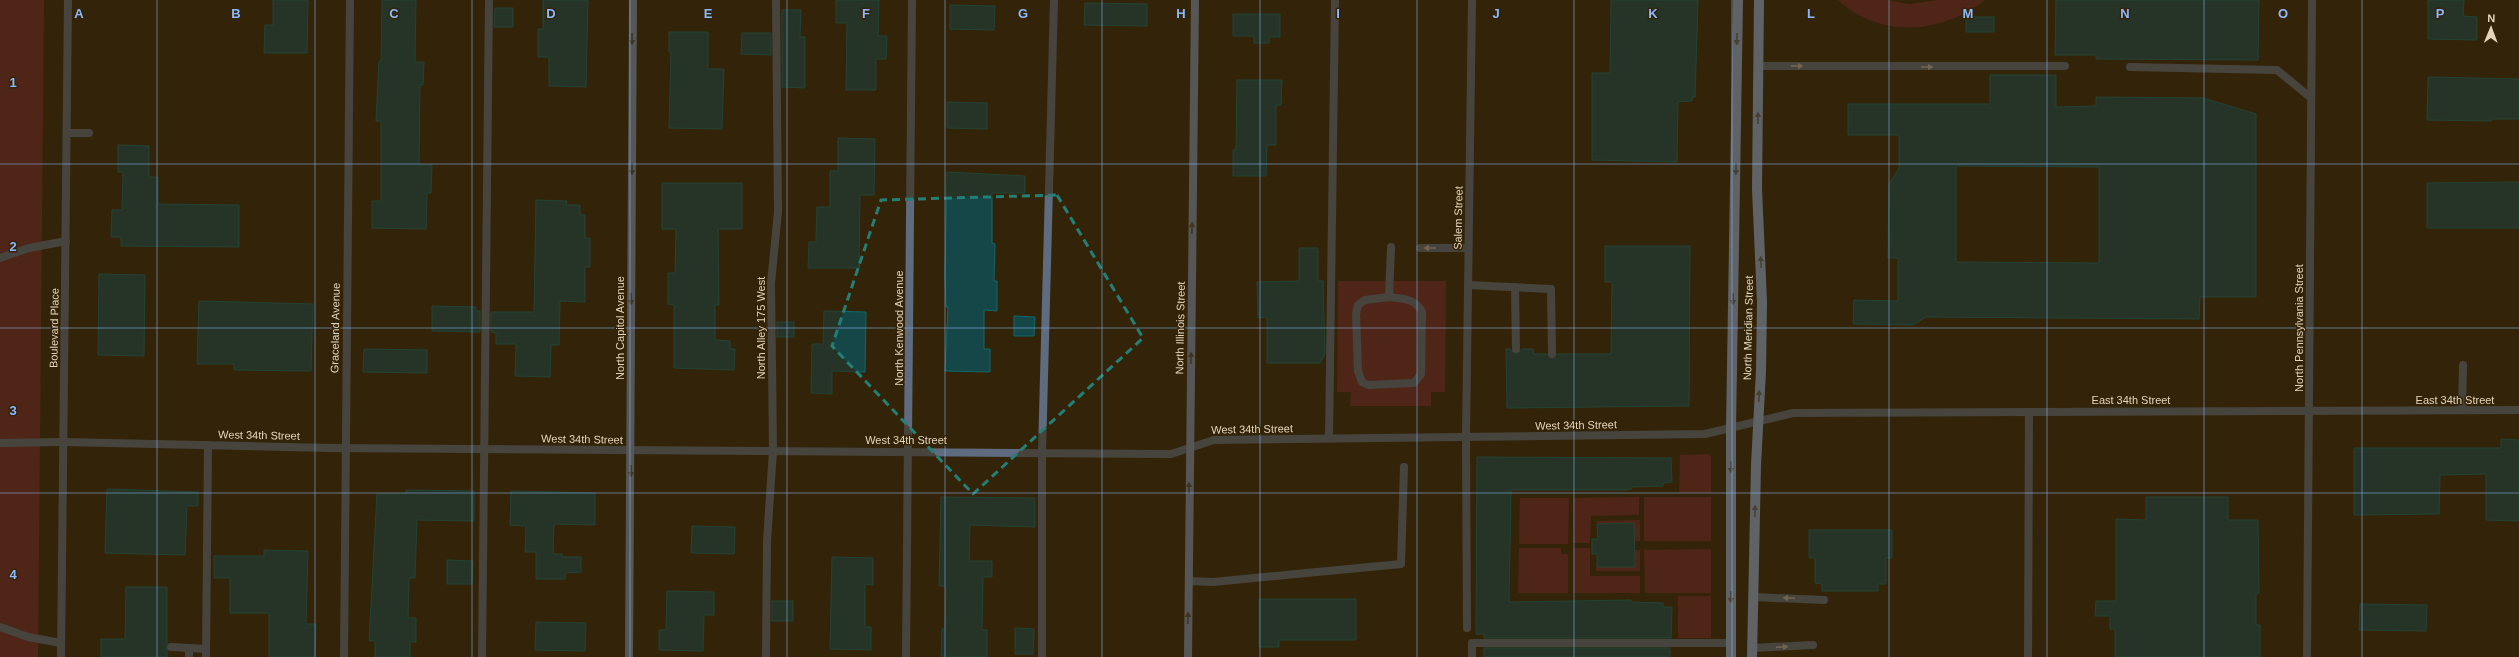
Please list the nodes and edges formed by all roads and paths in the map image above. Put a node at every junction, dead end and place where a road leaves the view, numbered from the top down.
1 (68, 0) edge
2 (350, 0) edge
3 (489, 0) edge
4 (633, 0) edge
5 (776, 0) edge
6 (912, 0) edge
7 (1054, 0) edge
8 (1195, 0) edge
9 (1335, 0) edge
10 (1472, 0) edge
11 (1738, 0) edge
12 (1759, 0) edge
13 (2312, 0) edge
14 (1758, 66) junction
15 (2065, 66) dead end
16 (2130, 67) dead end
17 (2311, 98) junction
18 (67, 133) junction
19 (89, 133) dead end
20 (66, 240) junction
21 (1391, 247) dead end
22 (1420, 248) dead end
23 (1468, 248) junction
24 (0, 258) edge
25 (1468, 285) junction
26 (1515, 287) junction
27 (1389, 297) junction
28 (1516, 349) dead end
29 (1552, 354) dead end
30 (2463, 365) dead end
31 (2462, 410) junction
32 (2519, 410) edge
33 (2310, 411) junction
34 (2029, 412) junction
35 (1758, 421) junction
36 (1745, 424) joint
37 (1731, 428) junction
38 (1466, 437) junction
39 (1329, 438) junction
40 (64, 442) junction
41 (0, 443) edge
42 (208, 444) junction
43 (345, 447) junction
44 (1190, 447) junction
45 (484, 449) junction
46 (631, 450) junction
47 (773, 450) junction
48 (909, 451) junction
49 (1042, 452) junction
50 (1404, 467) dead end
51 (1189, 581) junction
52 (1752, 597) junction
53 (1824, 600) dead end
54 (0, 627) edge
55 (1467, 628) dead end
56 (61, 643) junction
57 (1731, 644) junction
58 (1813, 645) dead end
59 (171, 647) dead end
60 (189, 648) junction
61 (206, 653) edge
62 (1752, 653) edge
63 (61, 657) edge
64 (189, 657) edge
65 (344, 657) edge
66 (482, 657) edge
67 (629, 657) edge
68 (766, 657) edge
69 (906, 657) edge
70 (1042, 657) edge
71 (1188, 657) edge
72 (1472, 657) edge
73 (1730, 657) edge
74 (2028, 657) edge
75 (2307, 657) edge

1 - 18 street, Boulevard Place
2 - 43 street, Graceland Avenue
3 - 45 street
4 -> 46 main road, North Capitol Avenue
5 - 47 street, North Alley 175 West
6 - 48 street, North Kenwood Avenue
7 - 49 street
44 -> 8 main road, North Illinois Street
9 - 39 street
10 - 23 street, Salem Street
11 -> 37 main road, North Meridian Street
12 - 14 main road, North Meridian Street
13 - 17 street, North Pennsylvania Street
14 -> 15 street
35 -> 14 main road, North Meridian Street
16 - 17 street
17 - 33 street, North Pennsylvania Street
18 - 19 street
18 - 20 street, Boulevard Place
20 - 24 street
20 - 40 street, Boulevard Place
21 - 27 street
23 -> 22 street
23 - 25 street, Salem Street
25 - 26 street
25 - 38 street, Salem Street
26 - 28 street
26 - 29 street
27 - 27 street
30 - 31 street
31 - 32 street, East 34th Street
31 - 33 street, East 34th Street
33 - 34 street, East 34th Street
33 - 75 street, North Pennsylvania Street
34 - 35 street, East 34th Street
34 - 74 street
35 - 36 street, East 34th Street
52 -> 35 main road, North Meridian Street
36 - 37 street, West 34th Street
37 - 38 street, West 34th Street
37 -> 57 main road, North Meridian Street
38 - 39 street, West 34th Street
38 - 55 street, Salem Street
39 - 44 street, West 34th Street
40 - 41 street, West 34th Street
40 - 42 street, West 34th Street
40 - 56 street, Boulevard Place
42 - 43 street, West 34th Street
42 - 61 street
43 - 45 street, West 34th Street
43 - 65 street, Graceland Avenue
44 - 49 street, West 34th Street
51 -> 44 main road, North Illinois Street
45 - 46 street, West 34th Street
45 - 66 street
46 - 47 street, West 34th Street
46 -> 67 main road, North Capitol Avenue
47 - 48 street, West 34th Street
47 - 68 street, North Alley 175 West
48 - 49 street, West 34th Street
48 - 69 street, North Kenwood Avenue
49 - 70 street
50 - 51 street
71 -> 51 main road, North Illinois Street
53 -> 52 street
52 - 62 main road, North Meridian Street
54 - 56 street
56 - 63 street, Boulevard Place
57 - 72 street
57 - 73 main road, North Meridian Street
62 -> 58 street
59 - 60 street
60 - 61 street
60 - 64 street

